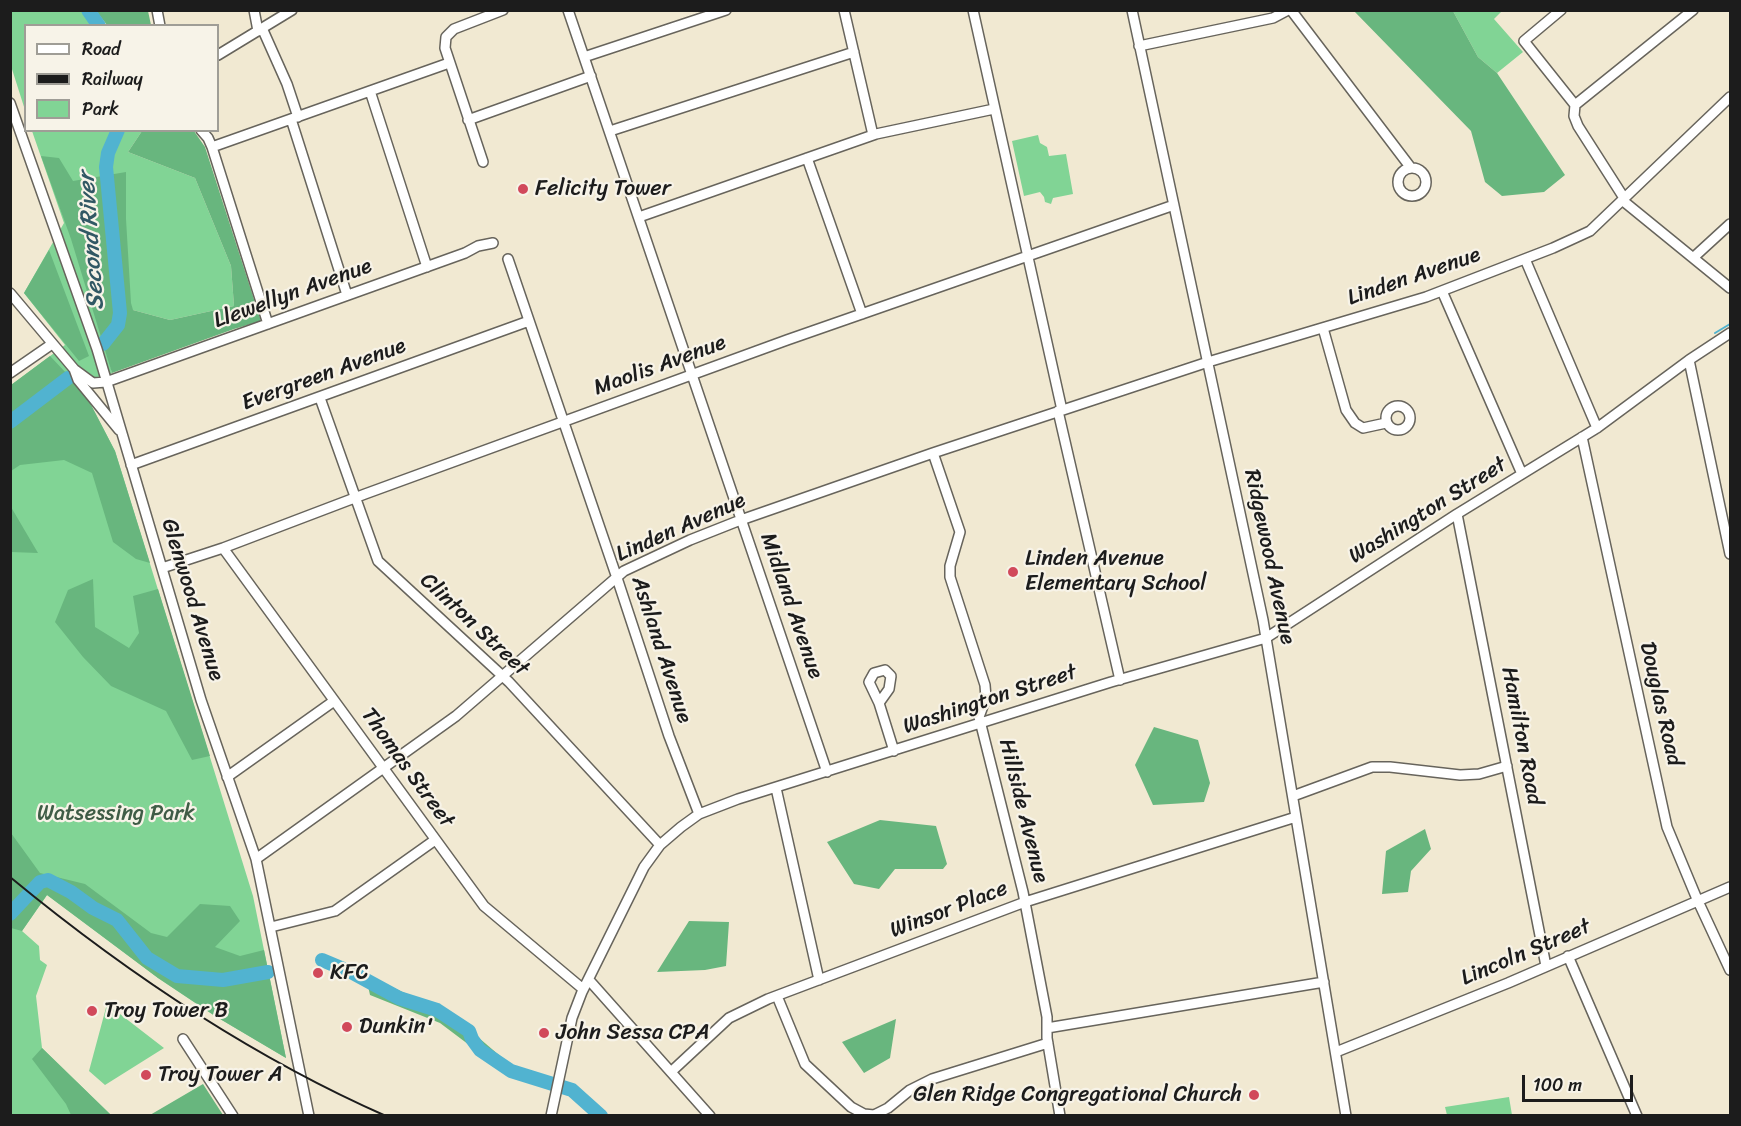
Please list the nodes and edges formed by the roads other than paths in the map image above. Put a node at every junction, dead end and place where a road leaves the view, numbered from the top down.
1 (254, 10) edge
2 (292, 10) edge
3 (503, 10) edge
4 (568, 10) edge
5 (726, 10) edge
6 (844, 10) edge
7 (973, 10) edge
8 (1132, 10) edge
9 (1290, 10) edge
10 (1561, 10) edge
11 (1693, 10) edge
12 (260, 30) junction
13 (1139, 46) junction
14 (854, 52) junction
15 (219, 54) edge
16 (584, 57) junction
17 (449, 63) junction
18 (591, 76) junction
19 (370, 91) junction
20 (1731, 97) edge
21 (10, 104) edge
22 (1575, 105) junction
23 (994, 109) junction
24 (294, 118) junction
25 (468, 120) junction
26 (610, 131) junction
27 (203, 132) edge
28 (873, 135) junction
29 (212, 147) junction
30 (807, 158) junction
31 (483, 162) dead end
32 (1411, 168) dead end
33 (1623, 199) junction
34 (1174, 205) junction
35 (639, 217) junction
36 (1731, 224) edge
37 (493, 243) dead end
38 (1027, 256) junction
39 (1694, 257) junction
40 (508, 259) dead end
41 (1525, 259) junction
42 (427, 267) junction
43 (1731, 288) edge
44 (1442, 291) junction
45 (10, 293) edge
46 (347, 296) junction
47 (862, 314) junction
48 (530, 321) junction
49 (268, 324) junction
50 (1323, 328) junction
51 (1731, 333) edge
52 (52, 344) junction
53 (1689, 360) junction
54 (1208, 362) junction
55 (74, 369) junction
56 (10, 373) edge
57 (693, 374) junction
58 (106, 382) junction
59 (320, 398) junction
60 (1060, 410) junction
61 (564, 422) junction
62 (1386, 423) dead end
63 (1597, 428) junction
64 (122, 434) junction
65 (1582, 437) junction
66 (933, 453) junction
67 (131, 465) junction
68 (1522, 474) junction
69 (356, 497) junction
70 (1457, 514) junction
71 (741, 520) junction
72 (224, 548) junction
73 (1731, 554) edge
74 (162, 568) junction
75 (617, 578) junction
76 (1266, 638) junction
77 (502, 676) junction
78 (1120, 680) junction
79 (334, 701) junction
80 (879, 703) dead end
81 (980, 723) junction
82 (894, 751) junction
83 (1507, 766) junction
84 (383, 770) junction
85 (827, 772) junction
86 (227, 777) junction
87 (776, 788) junction
88 (1293, 796) junction
89 (699, 814) junction
90 (1296, 817) junction
91 (435, 840) junction
92 (660, 845) junction
93 (256, 859) junction
94 (1731, 887) edge
95 (1698, 901) junction
96 (1025, 902) junction
97 (271, 927) junction
98 (1569, 956) junction
99 (1546, 966) junction
100 (1731, 969) edge
101 (589, 980) junction
102 (819, 980) junction
103 (1324, 982) junction
104 (583, 989) junction
105 (777, 996) junction
106 (1047, 1028) junction
107 (183, 1039) dead end
108 (1048, 1043) junction
109 (1336, 1052) junction
110 (672, 1071) junction
111 (233, 1116) edge
112 (309, 1116) edge
113 (551, 1116) edge
114 (710, 1116) edge
115 (1060, 1116) edge
116 (1346, 1116) edge
117 (1636, 1116) edge

1 - 12 street
2 - 12 street
3 - 17 street
4 - 16 street, Midland Avenue
5 - 16 street
6 - 14 street
7 - 23 street
8 - 13 street, Ridgewood Avenue
9 - 13 street
9 - 32 street
10 - 22 street
11 - 22 street
12 - 15 street
12 - 24 street
13 - 34 street, Ridgewood Avenue
14 - 26 street
14 - 28 street
16 - 18 street, Midland Avenue
17 - 19 street
17 - 25 street
18 - 25 street
18 - 26 street, Midland Avenue
19 - 24 street
19 - 42 street
20 - 33 street, Linden Avenue
21 - 58 street, Glenwood Avenue
22 - 33 street
23 - 28 street
23 - 38 street
24 - 29 street
24 - 46 street
25 - 31 street
26 - 35 street, Midland Avenue
27 - 29 street
28 - 30 street
29 - 49 street
30 - 35 street
30 - 47 street
33 - 39 street
33 - 41 street, Linden Avenue
34 - 38 street, Maolis Avenue
34 - 54 street, Ridgewood Avenue
35 - 57 street, Midland Avenue
36 - 39 street
37 - 42 street, Llewellyn Avenue
38 - 47 street, Maolis Avenue
38 - 60 street
39 - 43 street
40 - 48 street, Ashland Avenue
41 - 44 street, Linden Avenue
41 - 63 street
42 - 46 street, Llewellyn Avenue
44 - 50 street, Linden Avenue
44 - 68 street
45 - 52 street
46 - 49 street, Llewellyn Avenue
47 - 57 street, Maolis Avenue
48 - 59 street, Evergreen Avenue
48 - 61 street, Ashland Avenue
49 - 58 street, Llewellyn Avenue
50 - 54 street, Linden Avenue
50 - 62 street
51 - 53 street, Washington Street
52 - 55 street
52 - 56 street
53 - 63 street, Washington Street
53 - 73 street
54 - 60 street, Linden Avenue
54 - 76 street, Ridgewood Avenue
55 - 58 street
55 - 64 street
57 - 61 street, Maolis Avenue
57 - 71 street, Midland Avenue
58 - 64 street, Glenwood Avenue
59 - 67 street, Evergreen Avenue
59 - 69 street, Clinton Street
60 - 66 street, Linden Avenue
60 - 78 street
61 - 69 street, Maolis Avenue
61 - 75 street, Ashland Avenue
63 - 65 street, Washington Street
64 - 67 street, Glenwood Avenue
65 - 68 street, Washington Street
65 - 95 street, Douglas Road
66 - 71 street, Linden Avenue
66 - 81 street, Hillside Avenue
67 - 74 street, Glenwood Avenue
68 - 70 street, Washington Street
69 - 72 street, Maolis Avenue
69 - 77 street, Clinton Street
70 - 76 street, Washington Street
70 - 83 street, Hamilton Road
71 - 75 street, Linden Avenue
71 - 85 street, Midland Avenue
72 - 74 street, Maolis Avenue
72 - 79 street, Thomas Street
74 - 86 street, Glenwood Avenue
75 - 77 street, Linden Avenue
75 - 89 street, Ashland Avenue
76 - 78 street, Washington Street
76 - 88 street, Ridgewood Avenue
77 - 84 street, Linden Avenue
77 - 92 street, Clinton Street
78 - 81 street, Washington Street
79 - 84 street, Thomas Street
79 - 86 street
80 - 82 street
81 - 82 street, Washington Street
81 - 96 street, Hillside Avenue
82 - 85 street, Washington Street
83 - 88 street
83 - 99 street, Hamilton Road
84 - 91 street, Thomas Street
84 - 93 street, Linden Avenue
85 - 87 street, Washington Street
86 - 93 street, Glenwood Avenue
87 - 89 street, Washington Street
87 - 102 street
88 - 90 street, Ridgewood Avenue
89 - 92 street, Washington Street
90 - 96 street, Winsor Place
90 - 103 street, Ridgewood Avenue
91 - 97 street
91 - 104 street, Thomas Street
92 - 101 street, Washington Street
93 - 97 street, Glenwood Avenue
94 - 95 street, Lincoln Street
95 - 98 street, Lincoln Street
95 - 100 street, Douglas Road
96 - 102 street, Winsor Place
96 - 106 street, Hillside Avenue
97 - 112 street, Glenwood Avenue
98 - 99 street, Lincoln Street
98 - 117 street
99 - 109 street, Lincoln Street
101 - 104 street, Washington Street
101 - 110 street
102 - 105 street, Winsor Place
103 - 106 street
103 - 109 street, Ridgewood Avenue
104 - 113 street, Washington Street
105 - 108 street
105 - 110 street, Winsor Place
106 - 108 street, Hillside Avenue
107 - 111 street
108 - 115 street, Hillside Avenue
109 - 116 street, Ridgewood Avenue
110 - 114 street

